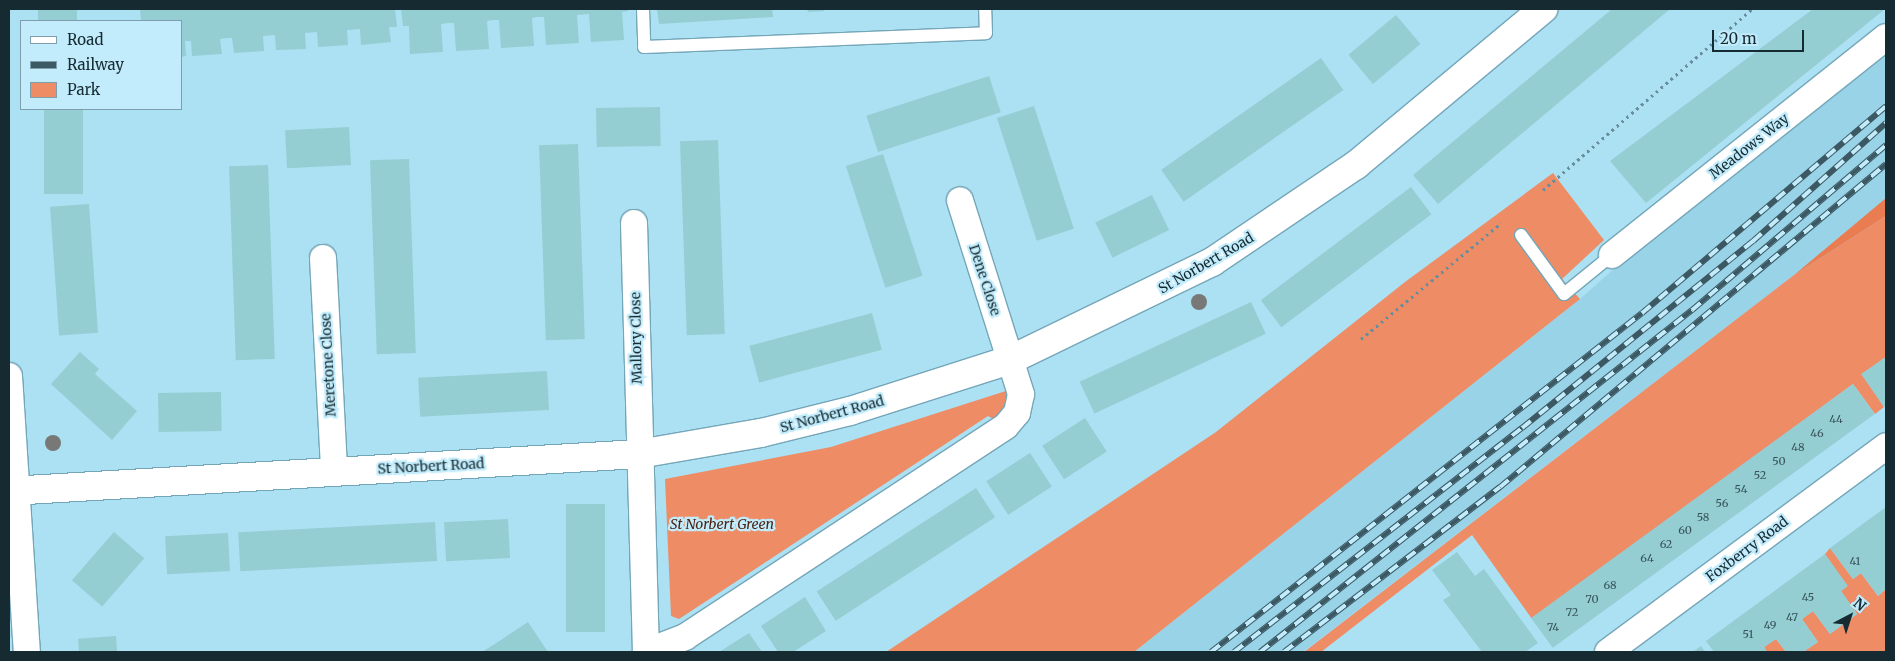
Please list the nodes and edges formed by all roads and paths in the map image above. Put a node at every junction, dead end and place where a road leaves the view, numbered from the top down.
1 (642, 9) edge
2 (985, 9) edge
3 (1543, 9) edge
4 (1752, 9) edge
5 (1886, 37) edge
6 (1543, 190) dead end
7 (960, 200) dead end
8 (634, 223) dead end
9 (1521, 235) joint
10 (1612, 255) joint
11 (323, 258) dead end
12 (1361, 339) dead end
13 (1010, 360) junction
14 (9, 376) edge
15 (1886, 446) edge
16 (639, 454) junction
17 (334, 471) junction
18 (12, 491) edge
19 (27, 652) edge
20 (646, 652) edge
21 (1608, 652) edge

1 - 2 lane
3 - 13 street, St Norbert Road
4 - 6 path
5 - 10 street, Meadows Way
7 - 13 street, Dene Close
8 - 16 street, Mallory Close
9 - 10 lane
9 - 12 path
11 - 17 street, Meretone Close
13 - 16 street, St Norbert Road
13 - 20 street
14 - 18 street
15 - 21 street, Foxberry Road
16 - 17 street, St Norbert Road
16 - 20 street
17 - 18 street, St Norbert Road
18 - 19 street

